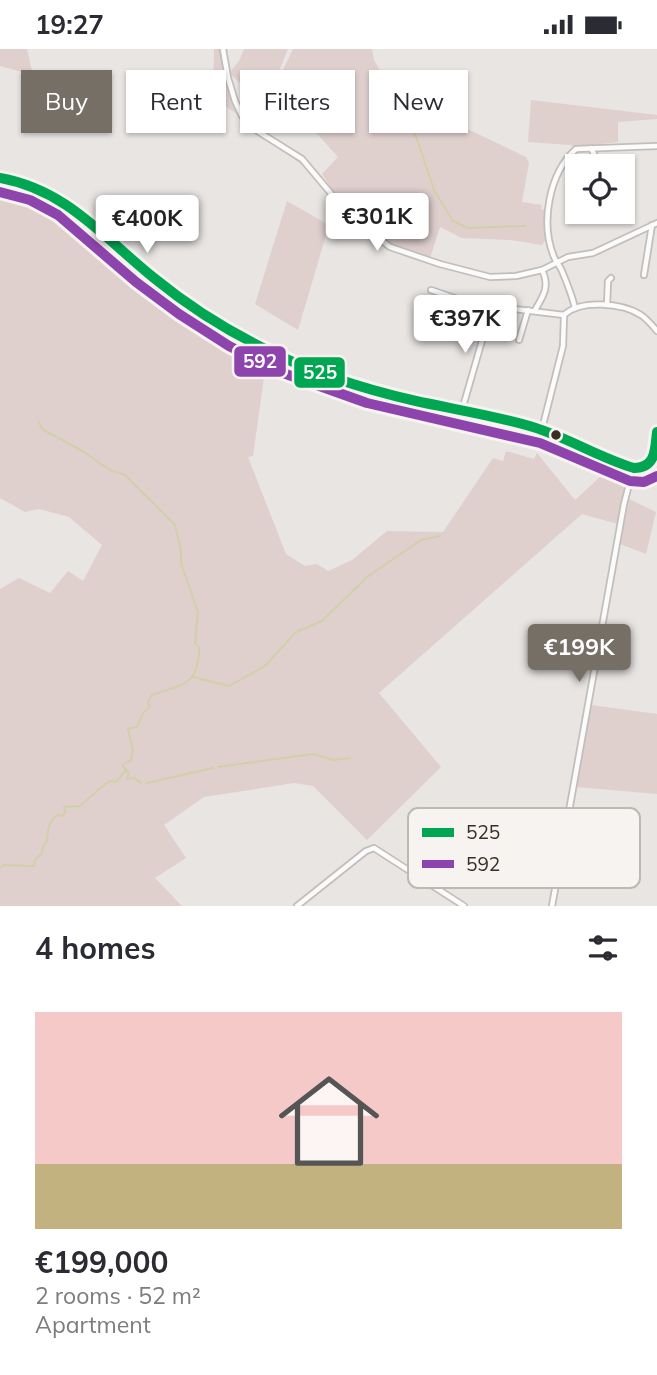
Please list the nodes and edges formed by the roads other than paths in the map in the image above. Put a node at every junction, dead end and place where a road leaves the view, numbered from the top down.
1 (223, 49) edge
2 (657, 146) edge
3 (591, 148) junction
4 (594, 154) edge
5 (0, 178) edge
6 (654, 223) edge
7 (556, 261) junction
8 (542, 270) junction
9 (644, 275) dead end
10 (611, 278) dead end
11 (431, 291) dead end
12 (607, 305) junction
13 (492, 306) junction
14 (576, 308) junction
15 (528, 310) junction
16 (535, 311) junction
17 (564, 315) junction
18 (657, 331) edge
19 (519, 340) dead end
20 (462, 410) junction
21 (541, 429) junction
22 (657, 432) edge
23 (633, 469) junction
24 (570, 808) edge
25 (408, 870) edge
26 (436, 888) edge
27 (555, 888) edge
28 (298, 906) edge
29 (464, 906) edge
30 (552, 906) edge

1 - 8 street
2 - 3 street
3 - 4 street
3 - 7 street
5 - 20 main road
6 - 7 street
6 - 9 street
7 - 8 street
7 - 14 street
8 - 16 street
10 - 12 street
11 - 13 street
12 - 14 street
12 - 18 street
13 - 15 street
13 - 20 street
14 - 17 street
15 - 16 street
15 - 19 street
16 - 17 street
17 - 21 street
20 - 21 main road
21 - 23 main road
22 - 23 main road
23 - 24 street
25 - 28 street
26 - 29 street
27 - 30 street

